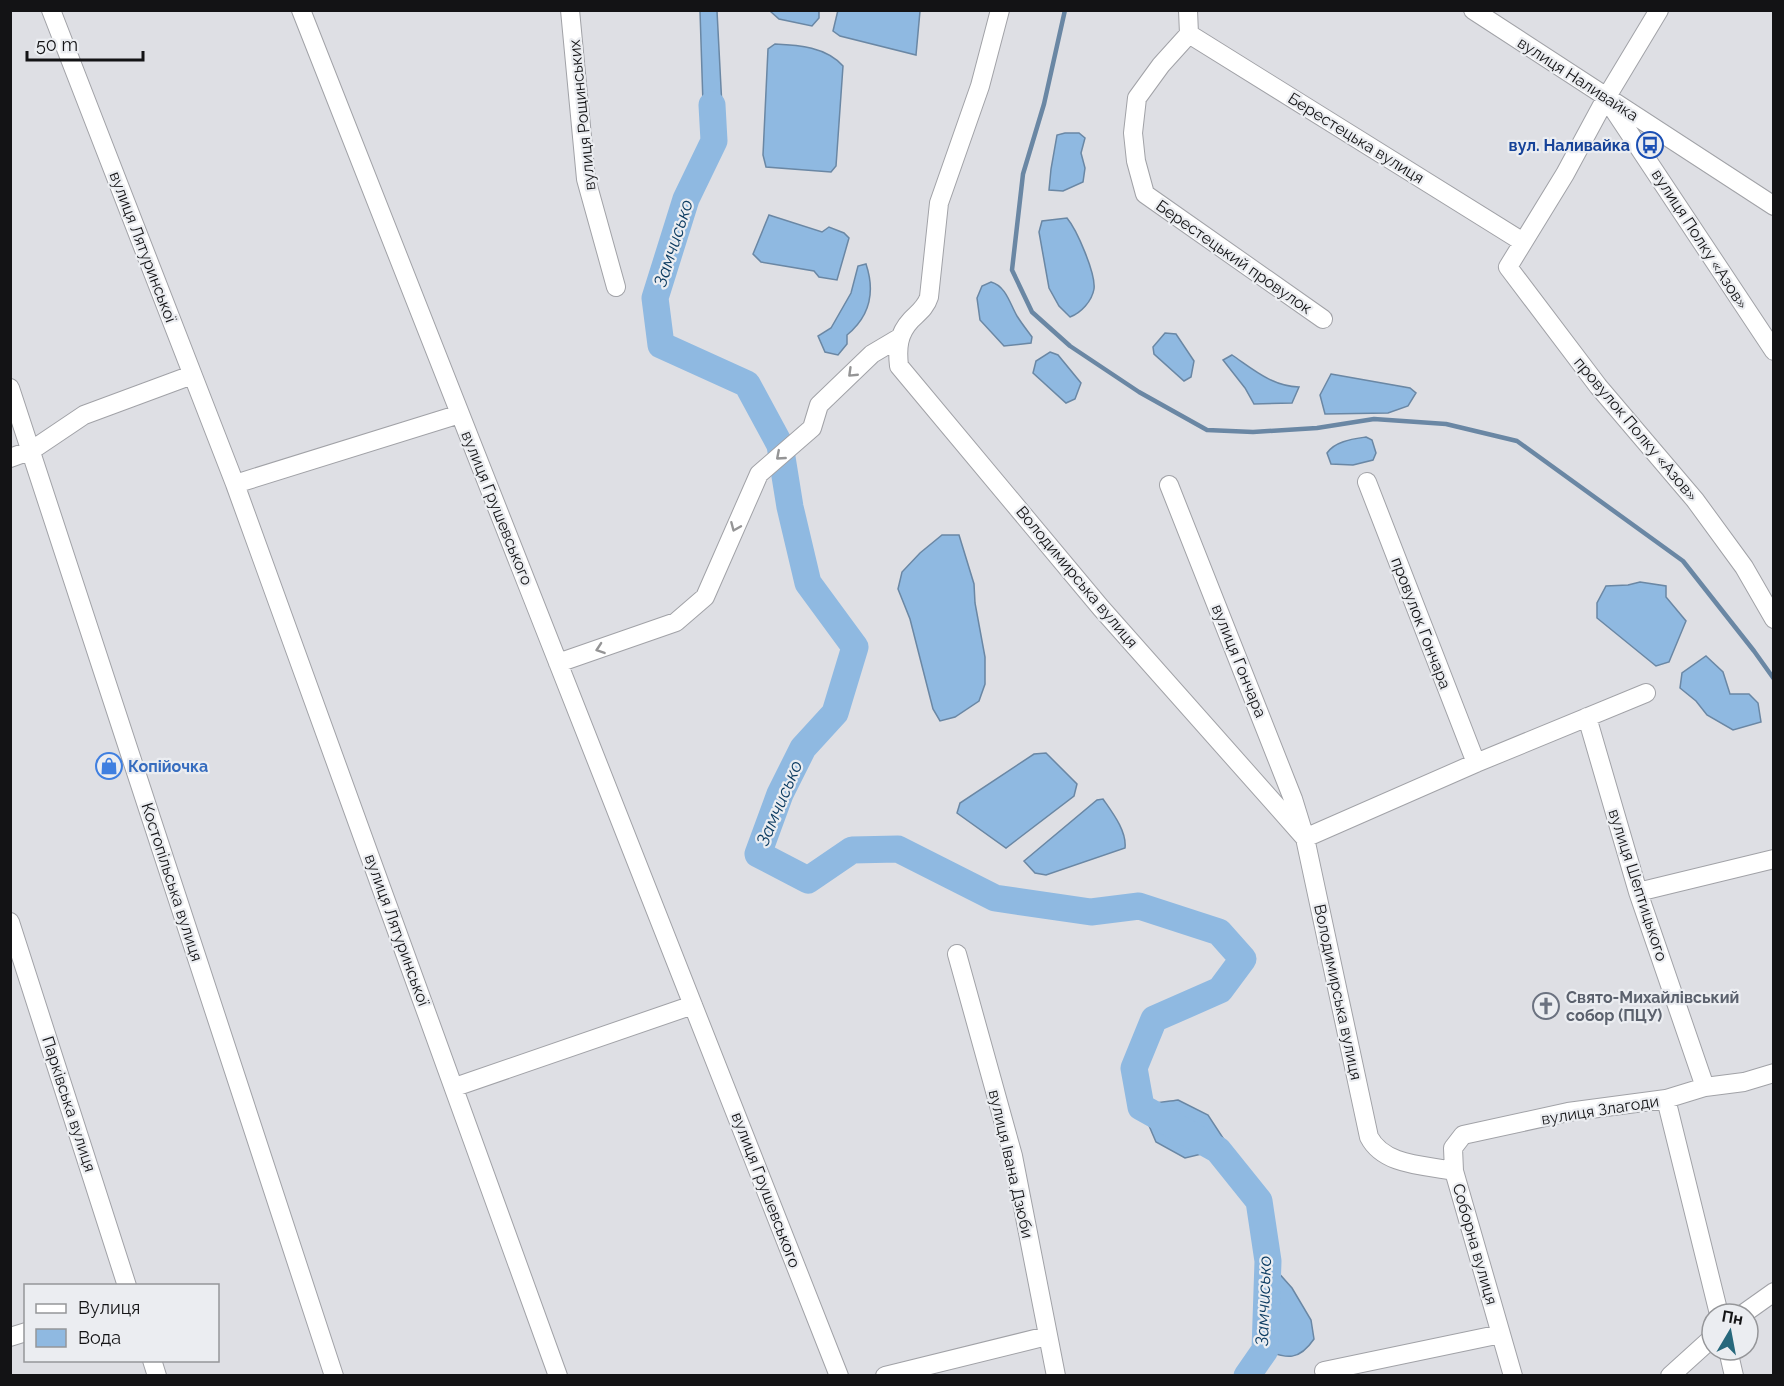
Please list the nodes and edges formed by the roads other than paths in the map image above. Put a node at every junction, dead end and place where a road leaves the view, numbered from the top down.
1 (51, 10) edge
2 (301, 10) edge
3 (570, 10) edge
4 (1000, 10) edge
5 (1188, 10) edge
6 (1473, 10) edge
7 (1659, 10) edge
8 (1189, 34) junction
9 (1606, 98) junction
10 (1773, 206) edge
11 (1523, 243) junction
12 (616, 287) dead end
13 (1323, 320) dead end
14 (899, 338) junction
15 (1773, 351) edge
16 (192, 375) junction
17 (10, 388) edge
18 (460, 414) junction
19 (32, 450) junction
20 (10, 458) edge
21 (1367, 482) dead end
22 (235, 484) junction
23 (1169, 485) dead end
24 (1773, 620) edge
25 (558, 663) junction
26 (1646, 693) dead end
27 (1587, 717) junction
28 (1476, 763) junction
29 (1305, 838) junction
30 (1773, 859) edge
31 (1638, 892) junction
32 (10, 922) edge
33 (957, 954) dead end
34 (693, 1005) junction
35 (1773, 1074) edge
36 (1705, 1086) junction
37 (455, 1087) junction
38 (1666, 1100) junction
39 (1369, 1137) joint
40 (1454, 1171) junction
41 (126, 1284) edge
42 (1773, 1292) edge
43 (1716, 1302) edge
44 (1759, 1302) edge
45 (1501, 1334) junction
46 (1047, 1336) junction
47 (1700, 1349) edge
48 (1324, 1371) dead end
49 (334, 1376) edge
50 (558, 1376) edge
51 (839, 1376) edge
52 (885, 1376) edge
53 (1056, 1376) edge
54 (1513, 1376) edge
55 (1670, 1376) edge

1 - 16 street, вулиця Лятуринської
2 - 18 street, вулиця Грушевського
3 - 12 street, вулиця Рощинських
4 - 14 street
5 - 8 street
6 - 9 street, вулиця Наливайка
7 - 9 street
8 - 11 street, Берестецька вулиця
8 - 13 street, Берестецький провулок
9 - 10 street, вулиця Наливайка
9 - 11 street
9 - 15 street, вулиця Полку «Азов»
11 - 24 street, провулок Полку «Азов»
14 -> 25 street
14 - 29 street, Володимирська вулиця
16 - 19 street
16 - 22 street, вулиця Лятуринської
17 - 19 street, Костопільська вулиця
18 - 22 street
18 - 25 street, вулиця Грушевського
19 - 20 street
19 - 49 street, Костопільська вулиця
21 - 28 street, провулок Гончара
22 - 37 street, вулиця Лятуринської
23 - 29 street, вулиця Гончара
25 - 34 street, вулиця Грушевського
26 - 27 street
27 - 28 street
27 - 31 street, вулиця Шептицького
28 - 29 street
29 - 39 street, Володимирська вулиця
30 - 31 street
31 - 36 street, вулиця Шептицького
32 - 41 street, Парківська вулиця
33 - 46 street, вулиця Івана Дзюби
34 - 37 street
34 - 51 street, вулиця Грушевського
35 - 36 street, вулиця Злагоди
36 - 38 street, вулиця Злагоди
37 - 50 street, вулиця Лятуринської
38 - 40 street, вулиця Злагоди
38 - 43 street
39 - 40 street, Соборна вулиця
40 - 45 street, Соборна вулиця
42 - 44 street
45 - 48 street
45 - 54 street, Соборна вулиця
46 - 52 street
46 - 53 street, вулиця Івана Дзюби
47 - 55 street

